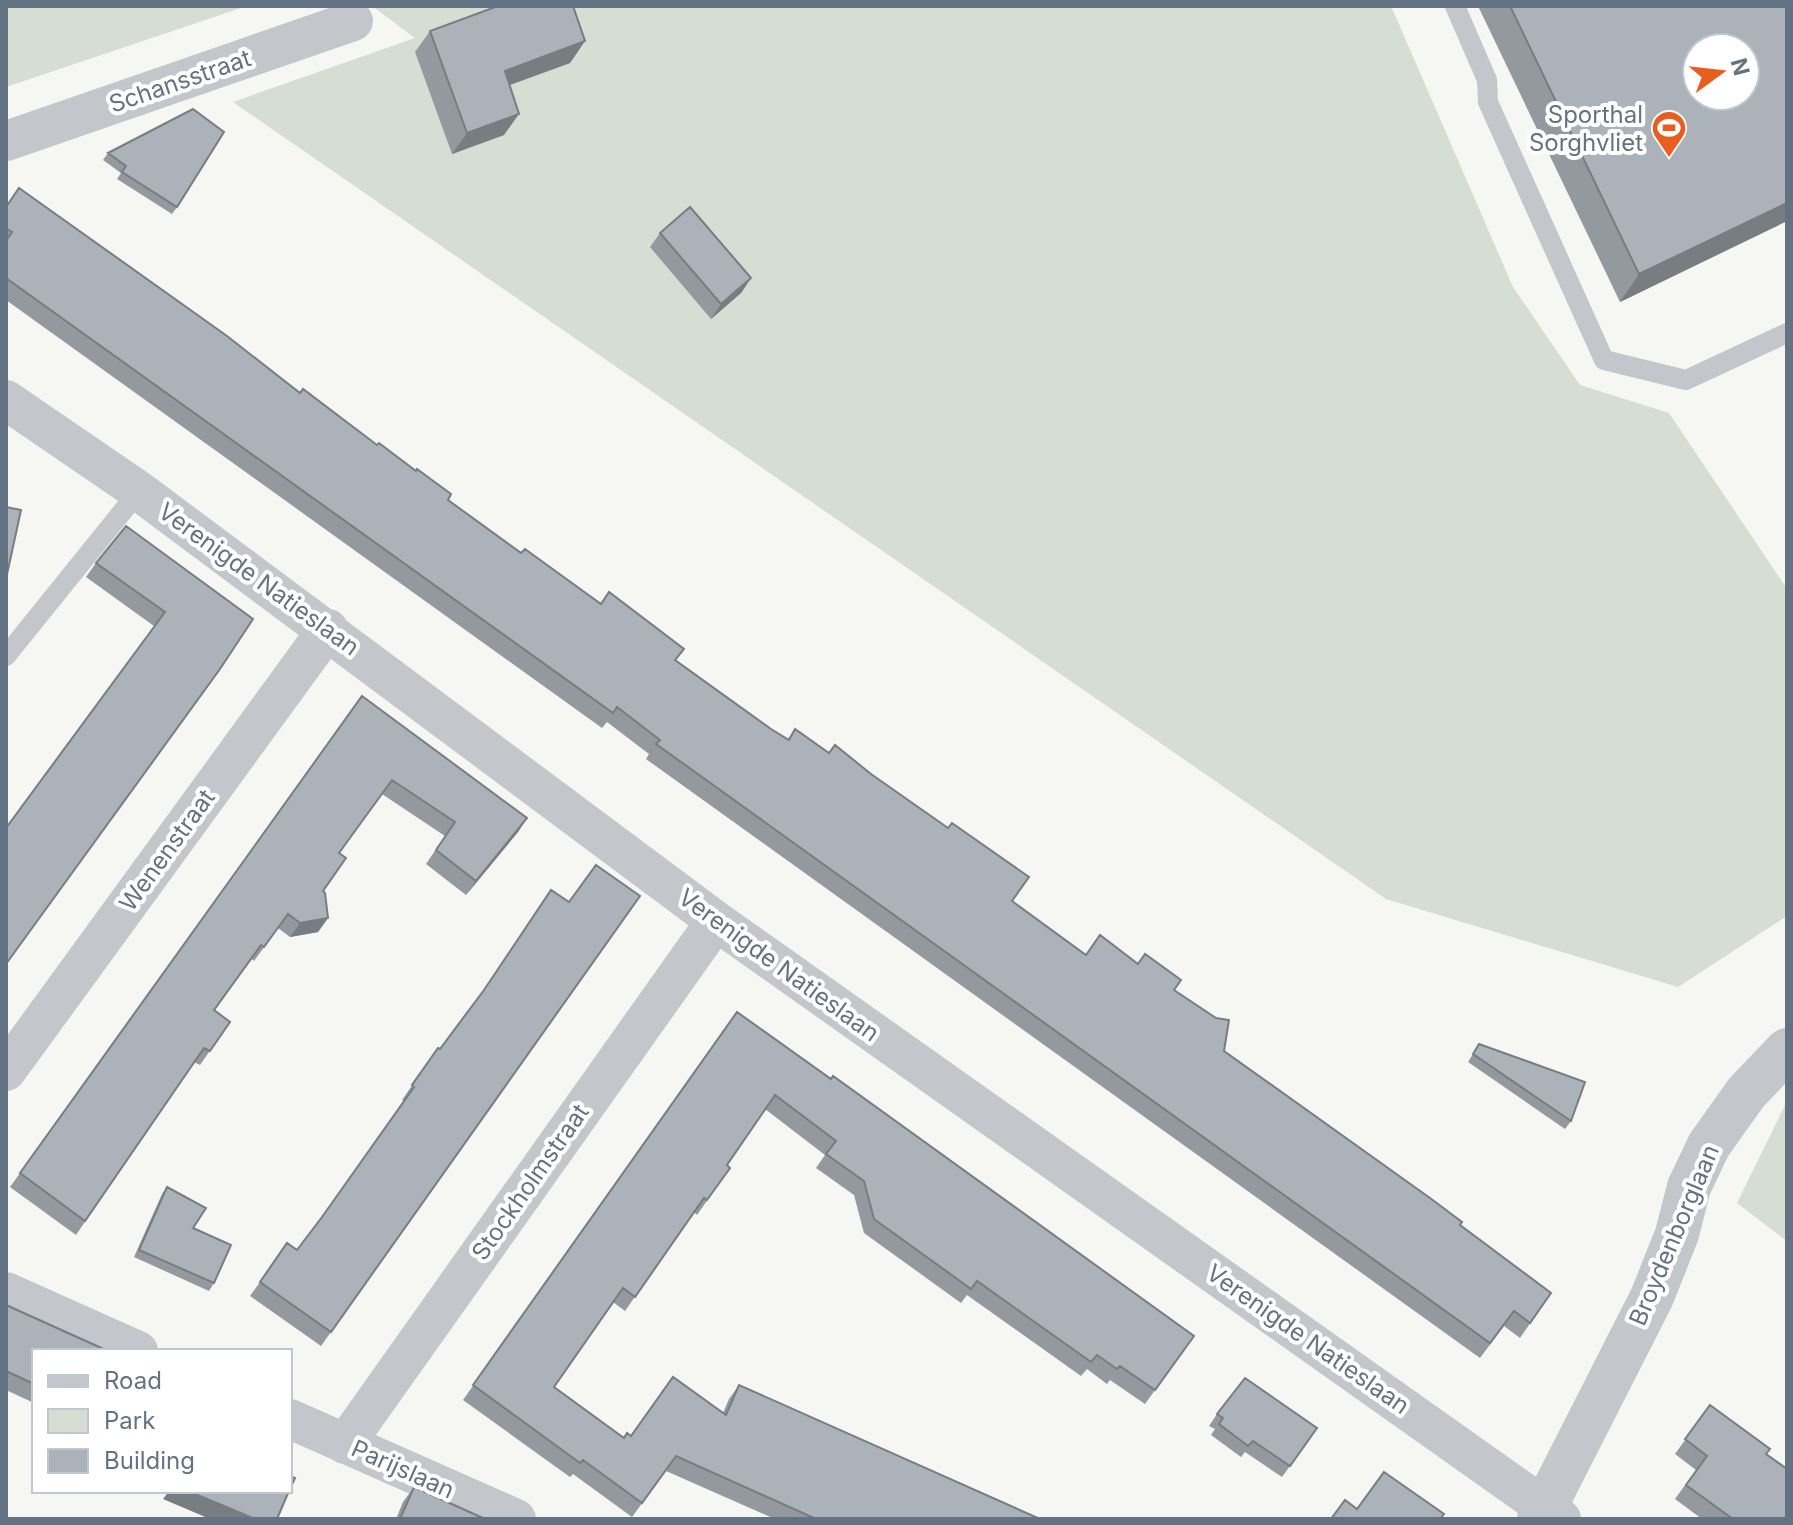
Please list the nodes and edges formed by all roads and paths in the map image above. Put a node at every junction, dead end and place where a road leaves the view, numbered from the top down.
1 (1455, 6) edge
2 (353, 21) dead end
3 (6, 141) edge
4 (1787, 333) edge
5 (6, 400) edge
6 (139, 491) junction
7 (328, 629) junction
8 (6, 656) edge
9 (716, 921) junction
10 (1787, 1050) edge
11 (6, 1071) edge
12 (6, 1292) edge
13 (134, 1349) edge
14 (292, 1420) edge
15 (345, 1444) junction
16 (1548, 1516) edge
17 (516, 1519) edge

1 - 4 lane
2 - 3 street, Schansstraat
5 - 6 street, Verenigde Natieslaan
6 - 7 street, Verenigde Natieslaan
6 - 8 lane
7 - 9 street, Verenigde Natieslaan
7 - 11 street, Wenenstraat
9 - 15 street, Stockholmstraat
9 - 16 street, Verenigde Natieslaan
10 - 16 street, Broydenborglaan
12 - 13 street
14 - 15 street, Parijslaan
15 - 17 street, Parijslaan

